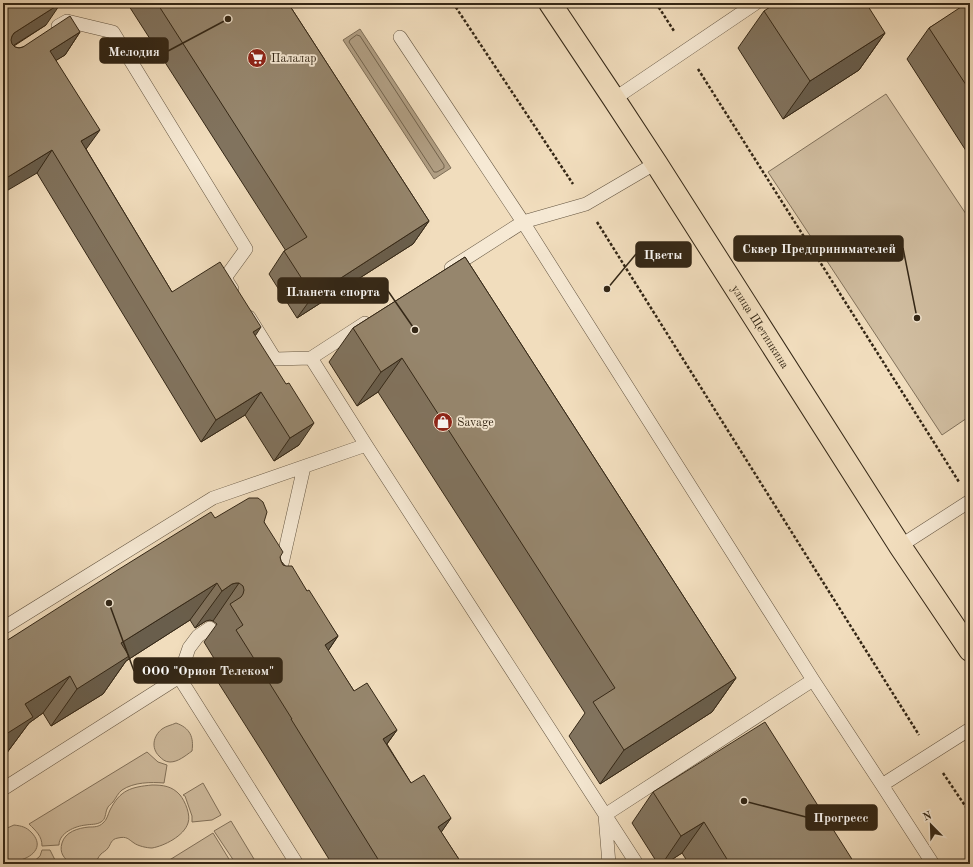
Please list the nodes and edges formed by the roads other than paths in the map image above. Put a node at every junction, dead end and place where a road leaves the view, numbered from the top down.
1 (550, 3) edge
2 (756, 3) edge
3 (48, 33) edge
4 (400, 37) dead end
5 (614, 99) junction
6 (656, 163) junction
7 (523, 222) junction
8 (444, 273) edge
9 (377, 316) edge
10 (311, 358) junction
11 (366, 445) junction
12 (304, 467) junction
13 (970, 501) edge
14 (900, 546) junction
15 (266, 591) edge
16 (3, 628) edge
17 (210, 628) edge
18 (970, 650) edge
19 (179, 677) junction
20 (813, 680) junction
21 (970, 729) edge
22 (882, 785) junction
23 (3, 789) edge
24 (605, 815) junction
25 (297, 864) edge
26 (609, 864) edge
27 (637, 864) edge
28 (933, 864) edge

1 - 5 main road, улица Щетинкина
2 - 5 lane
3 - 10 lane
4 - 7 lane
5 - 6 main road, улица Щетинкина
6 - 7 lane
6 - 14 main road, улица Щетинкина
7 - 8 lane
7 - 20 lane
9 - 10 lane
10 - 11 lane
11 - 12 lane
11 - 24 lane
12 - 15 lane
12 - 16 lane
13 - 14 lane
14 - 18 main road, улица Щетинкина
17 - 19 lane
19 - 23 lane
19 - 25 lane
20 - 22 lane
20 - 24 lane
21 - 22 lane
22 - 28 lane
24 - 26 lane
24 - 27 lane

